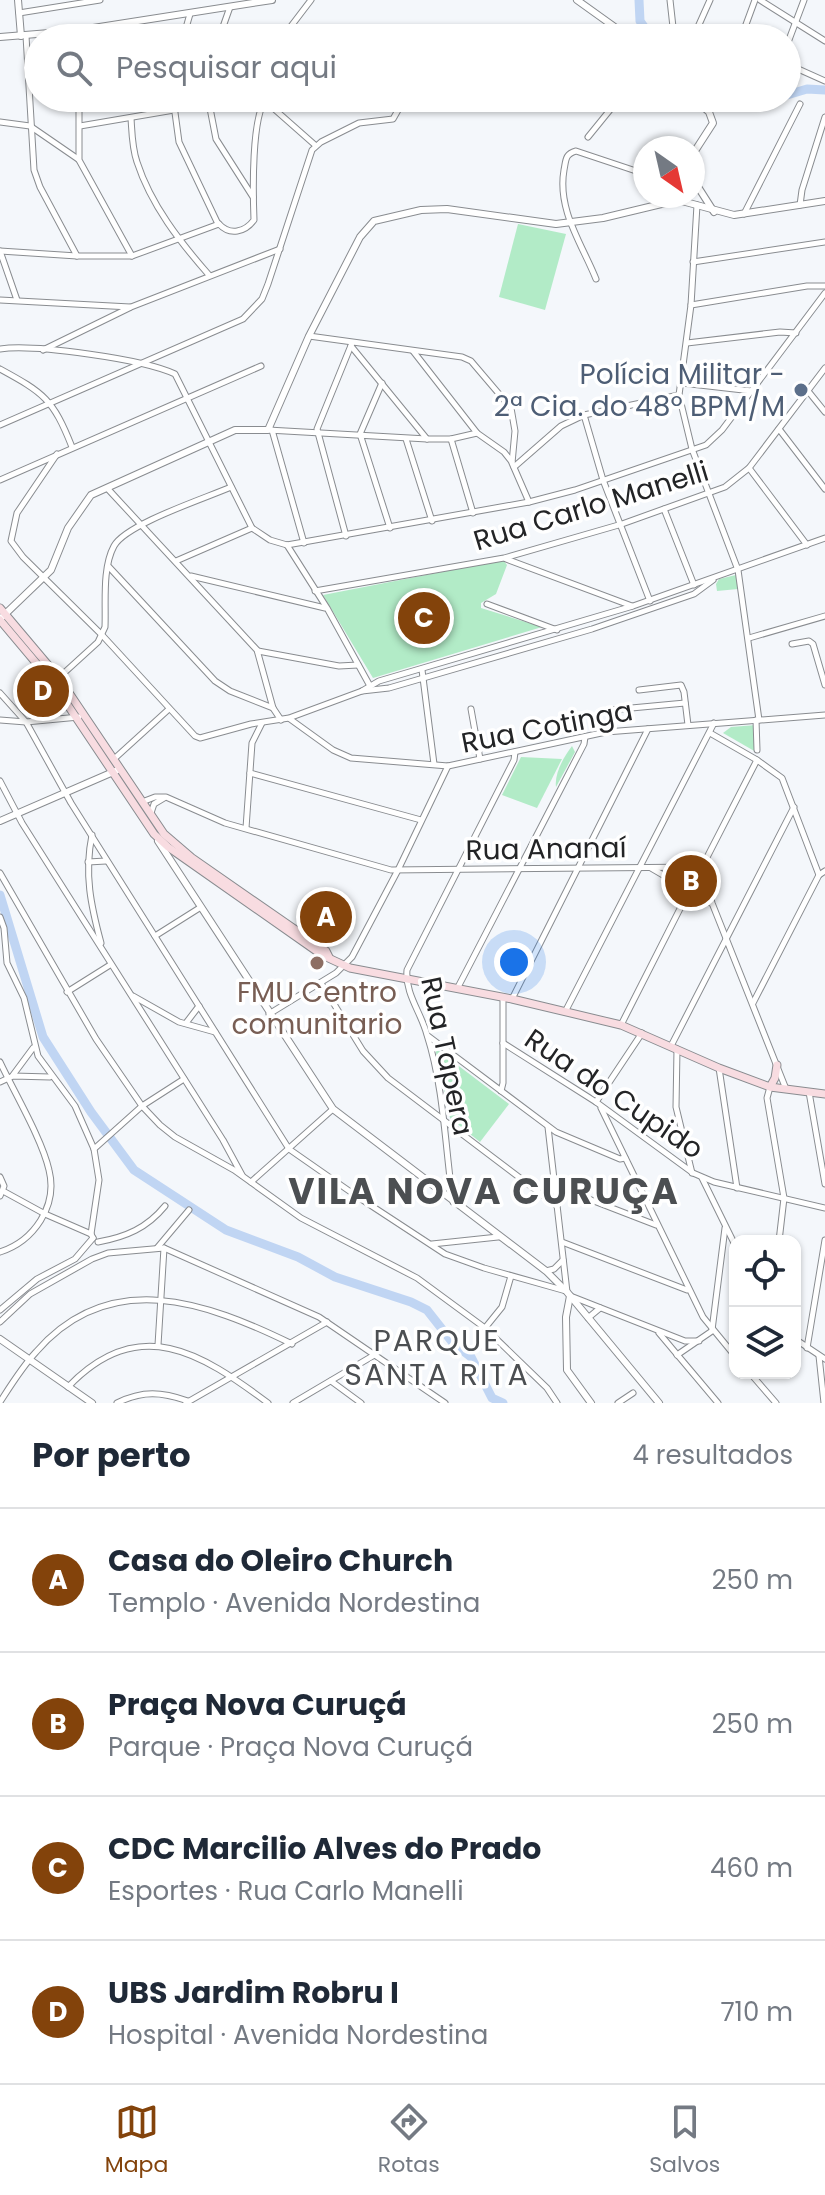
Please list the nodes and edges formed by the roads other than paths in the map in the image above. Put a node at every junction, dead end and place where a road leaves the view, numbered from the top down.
1 (18, 0) edge
2 (100, 0) edge
3 (272, 0) edge
4 (311, 0) edge
5 (577, 0) edge
6 (670, 0) edge
7 (710, 0) edge
8 (758, 0) edge
9 (804, 0) edge
10 (64, 3) edge
11 (230, 7) junction
12 (19, 13) junction
13 (190, 14) junction
14 (795, 22) junction
15 (132, 24) edge
16 (187, 24) edge
17 (224, 24) edge
18 (293, 24) edge
19 (610, 24) edge
20 (673, 24) edge
21 (699, 24) edge
22 (747, 24) edge
23 (798, 24) edge
24 (801, 26) edge
25 (24, 36) joint
26 (0, 37) edge
27 (825, 41) edge
28 (801, 70) edge
29 (825, 81) edge
30 (29, 112) edge
31 (80, 112) edge
32 (163, 112) edge
33 (174, 112) edge
34 (211, 112) edge
35 (261, 112) edge
36 (279, 112) edge
37 (397, 112) edge
38 (608, 112) edge
39 (709, 112) edge
40 (796, 112) edge
41 (825, 117) edge
42 (131, 118) junction
43 (0, 122) edge
44 (30, 126) junction
45 (80, 126) junction
46 (705, 136) edge
47 (588, 137) dead end
48 (315, 145) junction
49 (79, 160) junction
50 (633, 170) edge
51 (254, 198) junction
52 (705, 198) edge
53 (825, 201) edge
54 (800, 205) junction
55 (649, 208) edge
56 (697, 208) edge
57 (704, 208) edge
58 (714, 212) junction
59 (744, 214) junction
60 (570, 223) junction
61 (219, 224) junction
62 (176, 238) junction
63 (825, 242) edge
64 (281, 248) junction
65 (0, 251) edge
66 (77, 256) junction
67 (132, 256) junction
68 (693, 262) junction
69 (209, 275) junction
70 (596, 279) dead end
71 (825, 286) edge
72 (825, 293) edge
73 (0, 300) edge
74 (17, 300) junction
75 (691, 305) junction
76 (131, 307) junction
77 (796, 333) junction
78 (309, 336) junction
79 (687, 343) junction
80 (351, 344) junction
81 (0, 349) edge
82 (43, 350) junction
83 (413, 351) junction
84 (139, 364) junction
85 (261, 366) dead end
86 (825, 368) edge
87 (0, 369) edge
88 (382, 383) junction
89 (681, 383) junction
90 (752, 391) junction
91 (808, 391) junction
92 (679, 395) junction
93 (188, 397) junction
94 (52, 403) junction
95 (825, 412) edge
96 (584, 415) junction
97 (0, 425) edge
98 (779, 429) junction
99 (270, 430) junction
100 (477, 433) junction
101 (317, 434) junction
102 (362, 437) junction
103 (406, 439) junction
104 (427, 439) junction
105 (451, 439) junction
106 (209, 441) junction
107 (72, 447) junction
108 (692, 449) junction
109 (57, 454) junction
110 (513, 465) junction
111 (749, 468) junction
112 (0, 480) edge
113 (603, 480) junction
114 (107, 487) junction
115 (231, 487) junction
116 (825, 489) edge
117 (710, 493) junction
118 (529, 502) junction
119 (664, 509) junction
120 (473, 513) junction
121 (432, 521) junction
122 (622, 524) junction
123 (141, 525) junction
124 (252, 528) junction
125 (390, 528) junction
126 (346, 536) junction
127 (825, 538) edge
128 (304, 543) junction
129 (287, 545) junction
130 (807, 545) junction
131 (504, 558) junction
132 (176, 561) junction
133 (108, 566) junction
134 (738, 570) junction
135 (190, 576) junction
136 (717, 577) junction
137 (44, 578) junction
138 (694, 585) junction
139 (315, 591) junction
140 (650, 601) junction
141 (487, 604) dead end
142 (633, 606) junction
143 (327, 608) junction
144 (635, 614) junction
145 (1, 615) edge
146 (825, 616) edge
147 (558, 631) junction
148 (102, 635) junction
149 (559, 638) junction
150 (749, 638) junction
151 (792, 644) dead end
152 (257, 650) junction
153 (359, 665) junction
154 (422, 670) junction
155 (424, 677) junction
156 (56, 680) junction
157 (825, 685) edge
158 (371, 688) junction
159 (639, 690) dead end
160 (0, 693) edge
161 (685, 703) junction
162 (273, 708) junction
163 (169, 709) junction
164 (471, 709) dead end
165 (610, 710) dead end
166 (81, 715) junction
167 (825, 715) edge
168 (289, 718) junction
169 (0, 720) edge
170 (281, 720) junction
171 (758, 720) junction
172 (26, 722) junction
173 (263, 722) junction
174 (714, 723) junction
175 (688, 725) junction
176 (649, 728) junction
177 (710, 733) junction
178 (585, 737) junction
179 (757, 750) dead end
180 (515, 752) junction
181 (114, 759) junction
182 (480, 759) junction
183 (757, 760) junction
184 (434, 764) junction
185 (448, 766) junction
186 (116, 770) junction
187 (250, 773) junction
188 (0, 781) edge
189 (64, 792) junction
190 (166, 797) junction
191 (142, 802) junction
192 (794, 807) junction
193 (17, 814) junction
194 (151, 814) junction
195 (421, 820) junction
196 (0, 821) edge
197 (246, 828) junction
198 (154, 834) junction
199 (92, 835) junction
200 (183, 854) junction
201 (107, 860) junction
202 (88, 862) junction
203 (520, 867) junction
204 (702, 867) junction
205 (176, 868) junction
206 (579, 868) junction
207 (642, 868) junction
208 (651, 868) junction
209 (398, 870) junction
210 (459, 870) junction
211 (0, 873) edge
212 (822, 873) edge
213 (689, 891) junction
214 (712, 903) junction
215 (201, 907) junction
216 (0, 917) edge
217 (155, 936) junction
218 (727, 937) junction
219 (2, 942) edge
220 (102, 948) junction
221 (110, 965) junction
222 (344, 965) junction
223 (406, 979) junction
224 (321, 983) junction
225 (457, 989) junction
226 (67, 992) junction
227 (131, 994) junction
228 (508, 999) junction
229 (753, 1003) junction
230 (199, 1005) junction
231 (565, 1012) junction
232 (269, 1014) junction
233 (186, 1024) junction
234 (621, 1025) junction
235 (216, 1032) junction
236 (643, 1032) junction
237 (428, 1035) junction
238 (503, 1043) junction
239 (34, 1047) junction
240 (674, 1047) junction
241 (0, 1062) edge
242 (777, 1065) junction
243 (719, 1068) junction
244 (10, 1077) junction
245 (51, 1078) junction
246 (184, 1079) junction
247 (0, 1082) edge
248 (770, 1087) junction
249 (786, 1089) junction
250 (501, 1091) junction
251 (809, 1092) junction
252 (825, 1094) edge
253 (598, 1103) junction
254 (142, 1106) junction
255 (333, 1109) junction
256 (443, 1120) junction
257 (548, 1127) junction
258 (94, 1149) junction
259 (289, 1149) junction
260 (625, 1158) junction
261 (693, 1173) junction
262 (0, 1177) edge
263 (243, 1177) junction
264 (702, 1178) junction
265 (251, 1182) junction
266 (825, 1184) edge
267 (555, 1186) junction
268 (737, 1188) junction
269 (2, 1194) edge
270 (784, 1198) junction
271 (453, 1202) junction
272 (165, 1206) dead end
273 (557, 1206) junction
274 (825, 1208) edge
275 (189, 1210) dead end
276 (45, 1214) junction
277 (657, 1225) junction
278 (725, 1228) junction
279 (729, 1235) edge
280 (780, 1235) edge
281 (498, 1237) junction
282 (94, 1238) junction
283 (825, 1240) edge
284 (561, 1242) junction
285 (431, 1244) junction
286 (160, 1248) junction
287 (0, 1252) edge
288 (108, 1253) junction
289 (563, 1259) junction
290 (546, 1271) junction
291 (511, 1276) junction
292 (688, 1290) junction
293 (568, 1293) junction
294 (162, 1299) junction
295 (600, 1308) junction
296 (0, 1310) edge
297 (588, 1318) junction
298 (0, 1322) edge
299 (327, 1322) junction
300 (485, 1328) junction
301 (712, 1330) junction
302 (658, 1331) junction
303 (0, 1339) edge
304 (699, 1341) junction
305 (292, 1344) junction
306 (801, 1344) edge
307 (158, 1345) junction
308 (807, 1348) junction
309 (729, 1349) edge
310 (376, 1354) junction
311 (677, 1355) junction
312 (822, 1358) edge
313 (29, 1359) junction
314 (233, 1376) junction
315 (755, 1379) edge
316 (331, 1381) junction
317 (68, 1387) junction
318 (633, 1393) dead end
319 (188, 1402) edge
320 (0, 1403) edge
321 (92, 1403) edge
322 (117, 1403) edge
323 (268, 1403) edge
324 (293, 1403) edge
325 (361, 1403) edge
326 (445, 1403) edge
327 (557, 1403) edge
328 (591, 1403) edge
329 (618, 1403) edge
330 (659, 1403) edge
331 (718, 1403) edge
332 (776, 1403) edge
333 (824, 1403) edge

1 - 12 street
2 - 10 street
3 - 11 street
4 - 18 street
5 - 19 street
6 - 20 street
7 - 21 street
8 - 14 street
8 - 22 street
9 - 14 street
10 - 12 street
11 - 13 street
11 - 17 street
12 - 25 street
13 - 15 street
13 - 16 street
14 - 23 street
24 - 27 street
25 - 26 street
28 - 29 street
30 - 44 street
31 - 45 street
32 - 42 street
33 - 61 street
34 - 51 street
35 - 51 street
36 - 48 street
37 - 48 street
38 - 47 street
39 - 46 street
40 - 59 street
41 - 54 street
42 - 45 street
42 - 62 street
43 - 44 street
44 - 49 street
44 - 66 street
45 - 49 street
48 - 64 street
49 - 67 street
50 - 60 street
51 - 61 street
52 - 58 street
53 - 54 street
54 - 59 street
55 - 60 street
56 - 68 street
57 - 58 street
58 - 59 street
60 - 70 street
60 - 78 street
61 - 62 street
62 - 67 street
62 - 69 street
63 - 68 street
64 - 69 street
64 - 84 street
65 - 66 street
65 - 74 street
66 - 67 street
68 - 75 street
69 - 76 street
71 - 75 street
72 - 77 street
73 - 74 street
74 - 76 street
75 - 79 street
76 - 82 street
77 - 79 street
77 - 90 street
78 - 80 street
78 - 99 street
79 - 89 street
80 - 83 street
80 - 88 street
80 - 101 street
81 - 82 street
82 - 84 street
83 - 100 street
83 - 110 street
84 - 93 street
84 - 94 street
85 - 93 street
86 - 91 street, Rua Carlo Manelli
87 - 94 street
88 - 102 street
88 - 104 street
89 - 90 street
89 - 92 street
90 - 108 street
91 - 95 street
91 - 98 street, Rua Carlo Manelli
92 - 96 street
92 - 108 street
93 - 106 street
93 - 107 street
94 - 97 street
94 - 107 street
96 - 110 street
96 - 113 street
98 - 111 street, Rua Carlo Manelli
98 - 116 street
99 - 101 street
99 - 106 street
99 - 128 street
100 - 105 street
100 - 110 street
101 - 102 street
101 - 126 street
102 - 103 street
102 - 125 street
103 - 104 street
103 - 121 street
104 - 105 street
105 - 120 street
106 - 114 street
106 - 115 street
107 - 109 street
108 - 113 street
108 - 117 street
109 - 112 street
109 - 137 street
110 - 118 street
111 - 117 street, Rua Carlo Manelli
111 - 130 street
113 - 118 street
113 - 122 street
114 - 123 street
114 - 137 street
115 - 123 street
115 - 124 street
117 - 119 street, Rua Carlo Manelli
117 - 134 street
118 - 120 street
119 - 122 street, Rua Carlo Manelli
119 - 138 street
120 - 121 street
121 - 125 street
122 - 131 street, Rua Carlo Manelli
122 - 140 street
123 - 132 street
123 - 133 street
124 - 129 street
124 - 132 street
125 - 126 street
126 - 128 street
127 - 130 street
128 - 129 street
129 - 139 street
130 - 134 street
131 - 139 street, Rua Carlo Manelli
131 - 142 street
132 - 135 street
133 - 148 street
133 - 162 street
134 - 136 street
134 - 150 street
135 - 143 street
135 - 152 street
136 - 138 street
136 - 144 street
137 - 145 street
137 - 148 street
138 - 140 street
139 - 143 street
140 - 142 street
141 - 147 street
142 - 144 street
142 - 147 street
143 - 153 street
144 - 149 street
145 - 156 main road
146 - 150 street
147 - 149 street
147 - 154 street
148 - 156 street
148 - 163 street
149 - 155 street
150 - 171 street
151 - 157 street
152 - 153 street
152 - 162 street
153 - 158 street
154 - 155 street
154 - 158 street
155 - 158 street
155 - 184 street
156 - 166 main road
158 - 168 street
159 - 161 street
160 - 172 street
161 - 165 street
161 - 175 street
162 - 170 street
163 - 173 street
163 - 181 street
164 - 182 street
166 - 172 street
166 - 181 main road
166 - 186 main road
167 - 171 street, Rua Cotinga
168 - 170 street
168 - 184 street, Rua Cotinga
169 - 172 street
170 - 173 street
171 - 174 street, Rua Cotinga
171 - 179 street
172 - 189 street
173 - 187 street
174 - 175 street, Rua Cotinga
174 - 177 street
175 - 176 street, Rua Cotinga
176 - 178 street, Rua Cotinga
176 - 206 street
177 - 183 street
177 - 207 street
178 - 180 street, Rua Cotinga
178 - 203 street
180 - 182 street, Rua Cotinga
180 - 210 street, Rua Tapera
181 - 186 main road
182 - 185 street, Rua Cotinga
183 - 192 street
183 - 204 street
184 - 185 street, Rua Cotinga
185 - 195 street
186 - 189 street
186 - 191 main road
186 - 198 main road
187 - 195 street
187 - 197 street
188 - 193 street
189 - 193 street
189 - 199 street
190 - 191 street
190 - 194 street
190 - 197 street, Rua Ananaí
191 - 194 main road
192 - 212 street
192 - 218 street
193 - 196 street
193 - 220 street
194 - 200 main road
195 - 209 street
197 - 209 street, Rua Ananaí
198 - 200 main road
198 - 205 street
199 - 201 street
199 - 202 street
200 - 205 street
200 - 222 main road
201 - 202 street
201 - 217 street
202 - 220 street
203 - 206 street, Rua Ananaí
203 - 210 street, Rua Ananaí
203 - 225 street
204 - 208 street, Rua Ananaí
204 - 214 street
205 - 215 street
206 - 207 street, Rua Ananaí
206 - 228 street
207 - 208 street, Rua Ananaí
207 - 231 street
208 - 213 street
209 - 210 street, Rua Ananaí
209 - 222 street
210 - 223 street, Rua Tapera
211 - 226 street
212 - 229 street
213 - 214 street
213 - 234 street
214 - 218 street
215 - 217 street
215 - 232 street
216 - 219 street
217 - 230 street
218 - 229 street
218 - 240 street
219 - 239 street
220 - 221 street
221 - 226 street
221 - 227 street
222 - 223 main road
222 - 224 street
223 - 225 main road
223 - 237 street, Rua Tapera
224 - 232 street
224 - 256 street
225 - 228 main road
226 - 254 street
227 - 233 street
227 - 246 street
228 - 231 main road
228 - 238 street
229 - 242 street
230 - 233 street
230 - 235 street
231 - 234 main road
232 - 255 street
233 - 235 street
234 - 236 main road
235 - 259 street
236 - 240 main road
236 - 253 street
237 - 250 street
237 - 256 street, Rua Tapera
238 - 250 street
238 - 253 street, Rua do Cupido
239 - 244 street
239 - 245 street
240 - 243 main road
240 - 261 street
241 - 244 street
242 - 248 main road
242 - 249 street
243 - 248 main road
243 - 268 street
244 - 245 street
244 - 247 street
244 - 276 street
245 - 258 street
246 - 254 street
246 - 263 street
248 - 249 main road
248 - 270 street
249 - 251 main road
250 - 257 street
251 - 252 main road
251 - 266 street
253 - 260 street
253 - 261 street, Rua do Cupido
254 - 258 street
254 - 263 street
255 - 259 street
255 - 271 street
256 - 271 street, Rua Tapera
256 - 273 street
257 - 260 street
257 - 267 street
258 - 282 street
259 - 265 street
259 - 285 street
260 - 277 street
261 - 264 street, Rua do Cupido
262 - 269 street
263 - 265 street
264 - 268 street, Rua do Cupido
264 - 278 street
265 - 300 street
267 - 273 street
267 - 277 street
268 - 270 street, Rua do Cupido
269 - 276 street
270 - 274 street, Rua do Cupido
270 - 280 street
271 - 281 street
272 - 282 street
273 - 284 street
275 - 286 street
276 - 282 street
276 - 287 street
277 - 292 street
278 - 279 street
278 - 301 street
281 - 285 street
281 - 290 street
282 - 288 street
282 - 296 street
283 - 308 street
284 - 289 street
284 - 292 street
285 - 291 street
286 - 288 street
286 - 294 street
286 - 299 street
288 - 298 street
289 - 290 street
289 - 293 street
290 - 293 street
291 - 293 street
291 - 300 street
292 - 301 street
293 - 295 street
293 - 297 street
293 - 328 street
294 - 305 street
294 - 307 street
294 - 313 street
295 - 297 street
295 - 302 street
297 - 330 street
299 - 305 street
299 - 310 street
300 - 327 street
301 - 304 street
301 - 309 street
302 - 304 street
302 - 311 street
303 - 313 street
304 - 311 street
305 - 314 street
306 - 308 street
307 - 314 street
307 - 317 street
308 - 312 street
310 - 316 street
310 - 326 street
311 - 331 street
312 - 333 street
313 - 317 street
313 - 320 street
314 - 319 street
314 - 323 street
315 - 332 street
316 - 324 street
316 - 325 street
317 - 321 street
318 - 329 street
319 - 322 street

